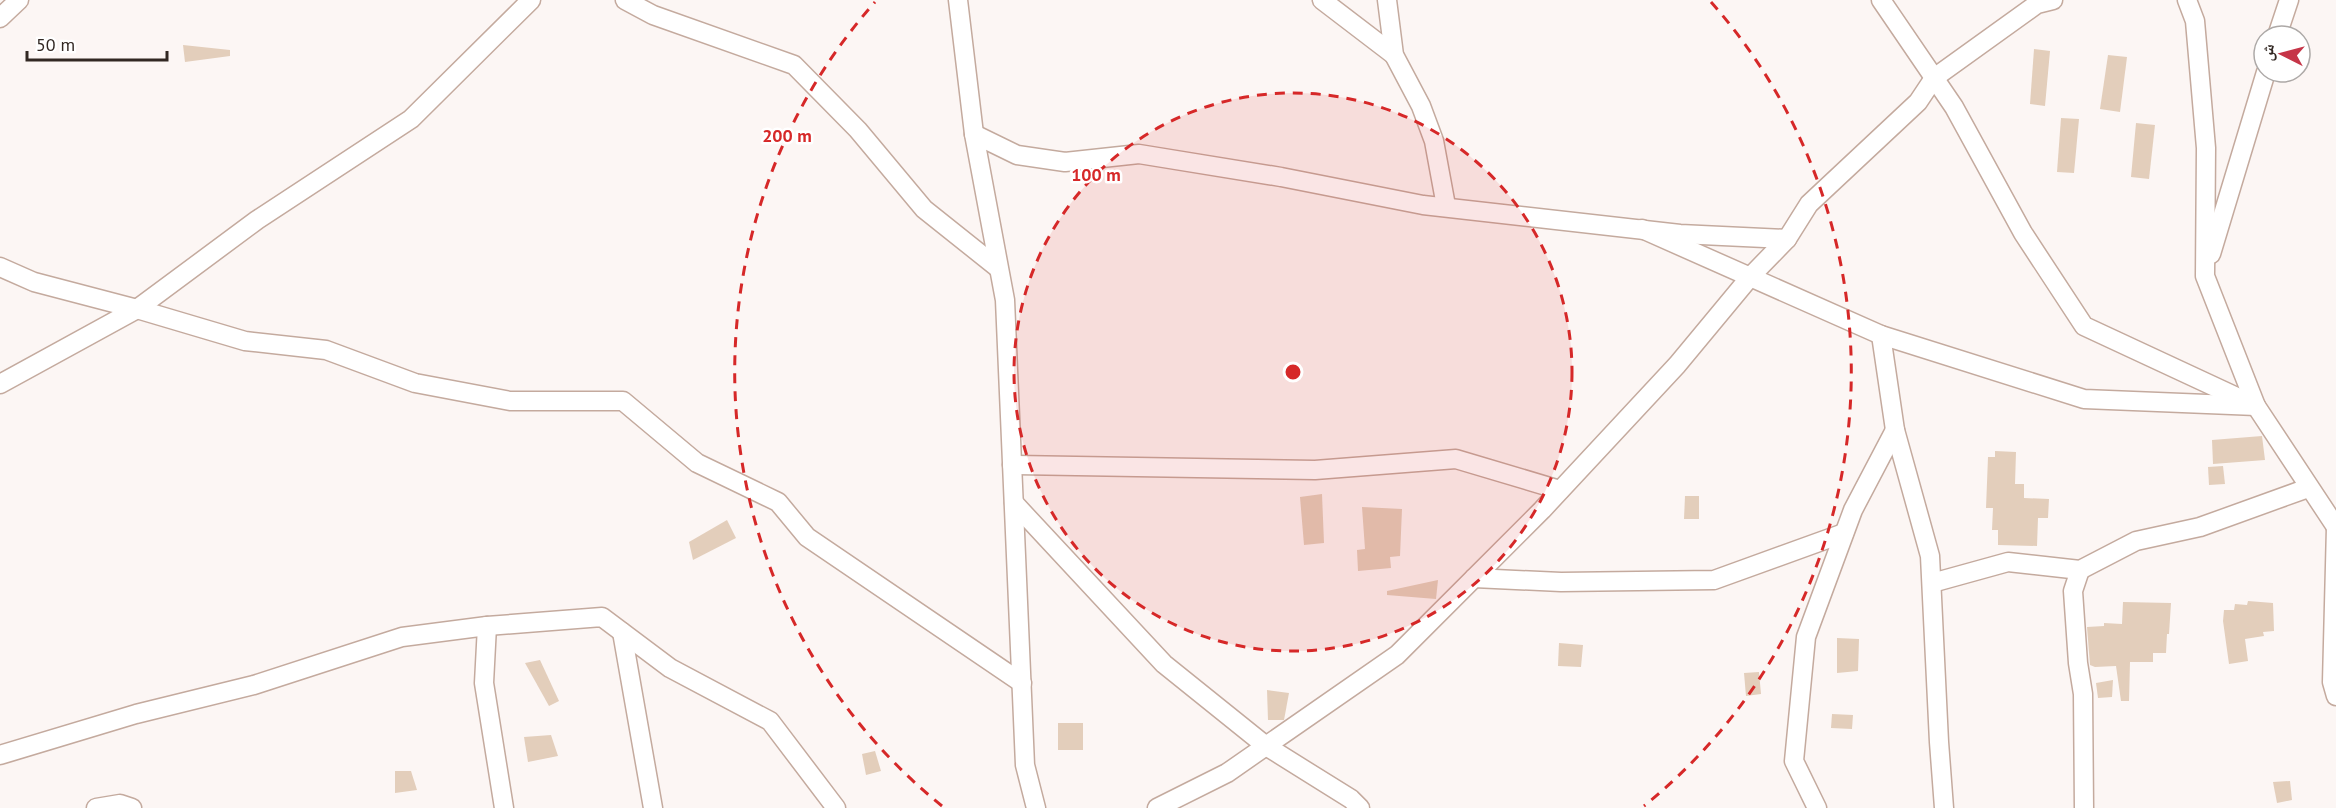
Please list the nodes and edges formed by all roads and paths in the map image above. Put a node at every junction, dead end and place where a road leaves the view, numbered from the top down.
1 (19, 0) edge
2 (531, 0) edge
3 (625, 0) edge
4 (958, 0) edge
5 (1322, 0) edge
6 (1387, 0) edge
7 (1881, 0) edge
8 (2053, 0) edge
9 (2187, 0) edge
10 (2289, 0) edge
11 (0, 18) edge
12 (2281, 24) edge
13 (1394, 55) junction
14 (1934, 78) junction
15 (2262, 84) edge
16 (975, 134) junction
17 (1446, 206) junction
18 (1642, 229) junction
19 (1786, 238) junction
20 (0, 267) edge
21 (998, 268) junction
22 (2205, 276) junction
23 (1750, 277) junction
24 (136, 309) junction
25 (1881, 335) junction
26 (0, 384) edge
27 (2256, 406) junction
28 (1895, 430) junction
29 (1012, 465) junction
30 (2308, 488) junction
31 (1560, 490) junction
32 (1014, 502) junction
33 (2336, 527) edge
34 (1844, 533) junction
35 (2080, 570) junction
36 (1474, 578) junction
37 (1932, 584) junction
38 (488, 626) junction
39 (622, 632) junction
40 (1022, 683) junction
41 (2336, 696) edge
42 (1266, 746) junction
43 (0, 755) edge
44 (96, 808) edge
45 (132, 808) edge
46 (504, 808) edge
47 (653, 808) edge
48 (837, 808) edge
49 (1036, 808) edge
50 (1157, 808) edge
51 (1360, 808) edge
52 (1817, 808) edge
53 (1944, 808) edge
54 (2084, 808) edge

1 - 11 street
2 - 24 street
3 - 21 street
4 - 16 street
5 - 13 street
6 - 13 street
7 - 14 street
8 - 14 street
9 - 22 street
10 - 12 street
13 - 17 street
14 - 19 street
14 - 27 street
15 - 22 street
16 - 17 street
16 - 21 street
17 - 18 street
18 - 19 street
18 - 23 street
19 - 23 street
20 - 24 street
21 - 29 street
22 - 27 street
23 - 25 street
23 - 31 street
24 - 26 street
24 - 40 street
25 - 27 street
25 - 28 street
27 - 30 street
28 - 34 street
28 - 37 street
29 - 31 street
29 - 32 street
30 - 33 street
30 - 35 street
31 - 36 street
32 - 40 street
32 - 42 street
33 - 41 street
34 - 36 street
34 - 52 street
35 - 37 street
35 - 54 street
36 - 42 street
37 - 53 street
38 - 39 street
38 - 43 street
38 - 46 street
39 - 47 street
39 - 48 street
40 - 49 street
42 - 50 street
42 - 51 street
44 - 45 street

